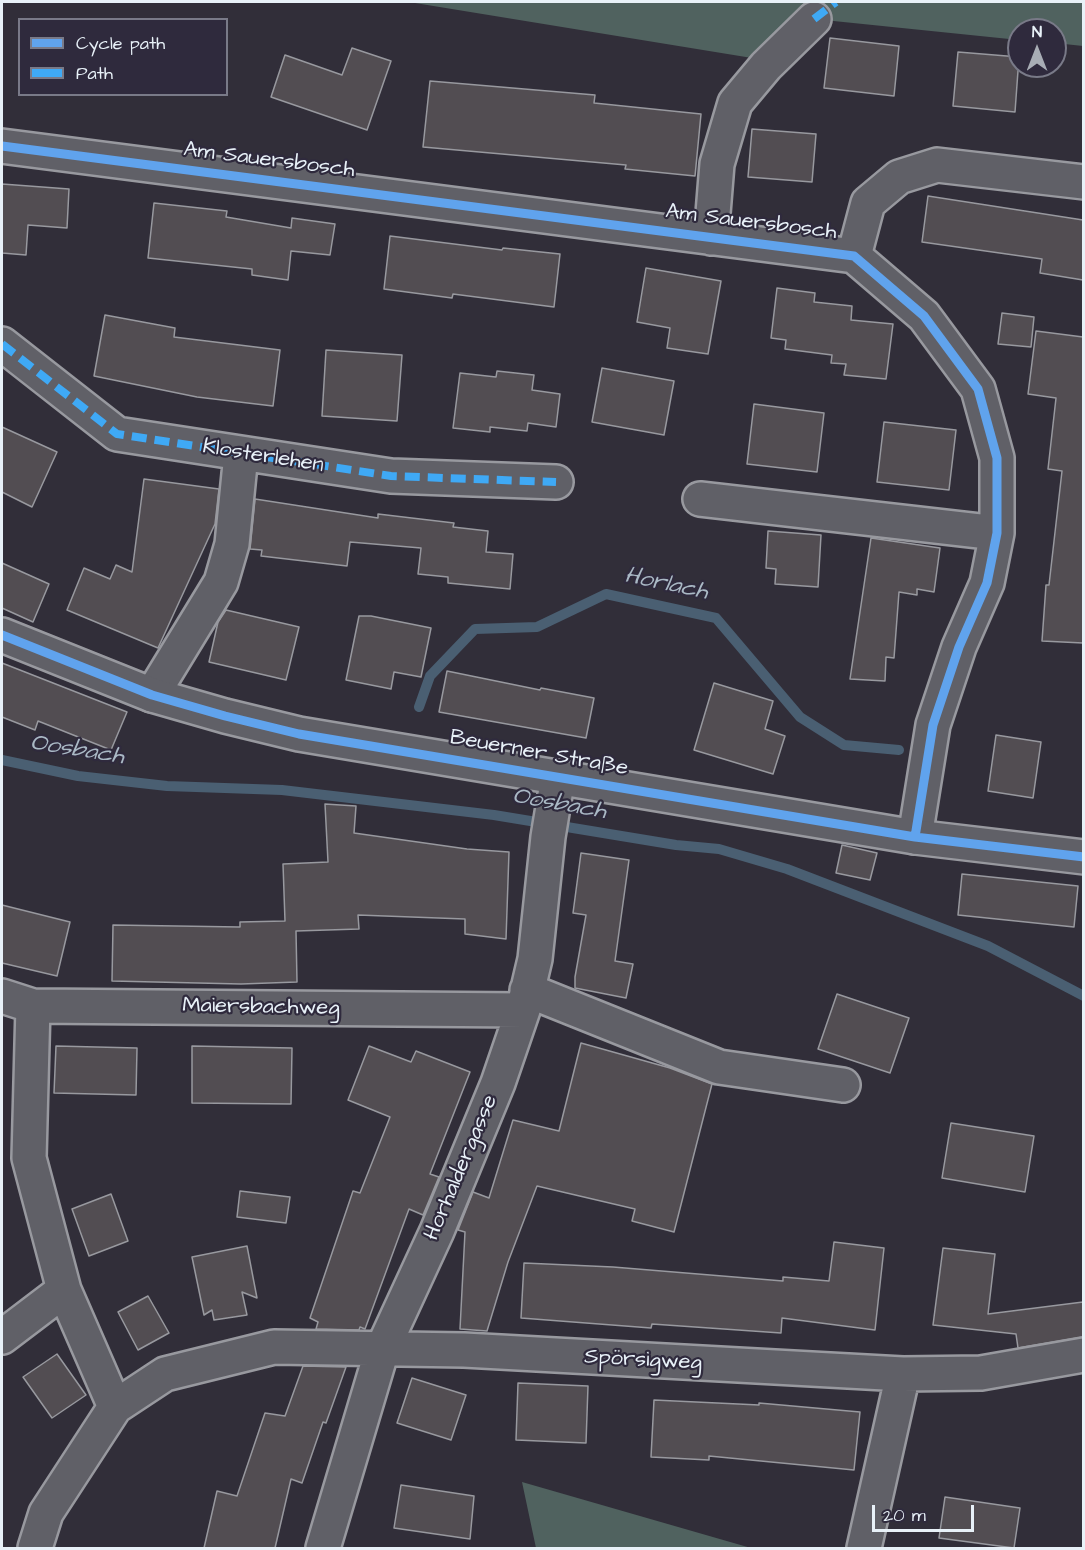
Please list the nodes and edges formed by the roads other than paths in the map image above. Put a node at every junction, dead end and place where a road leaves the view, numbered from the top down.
1 (814, 19) dead end
2 (2, 146) edge
3 (1083, 182) edge
4 (711, 238) junction
5 (854, 256) junction
6 (2, 344) edge
7 (241, 454) junction
8 (556, 482) dead end
9 (700, 499) dead end
10 (997, 532) junction
11 (2, 635) edge
12 (152, 695) junction
13 (556, 789) junction
14 (915, 837) junction
15 (1083, 857) edge
16 (2, 996) edge
17 (525, 1000) junction
18 (33, 1006) junction
19 (843, 1085) dead end
20 (15, 1163) edge
21 (64, 1290) junction
22 (2, 1337) edge
23 (382, 1350) junction
24 (1083, 1355) edge
25 (903, 1374) junction
26 (115, 1407) junction
27 (36, 1548) edge
28 (323, 1548) edge
29 (864, 1548) edge

1 - 4 street
2 - 4 street, Am Sauersbosch
3 - 5 street, Am Sauersbosch
4 - 5 street, Am Sauersbosch
5 - 10 street, Am Sauersbosch
6 - 7 street, Klosterlehen
7 - 8 street, Klosterlehen
7 - 12 street
9 - 10 street
10 - 14 street, Am Sauersbosch
11 - 12 street, Beuerner Straße
12 - 13 street, Beuerner Straße
13 - 14 street, Beuerner Straße
13 - 17 street, Horhaldergasse
14 - 15 street, Beuerner Straße
16 - 18 street, Maiersbachweg
17 - 18 street, Maiersbachweg
17 - 19 street
17 - 23 street, Horhaldergasse
18 - 20 street
20 - 21 street
21 - 22 street
21 - 26 street
23 - 25 street, Spörsigweg
23 - 26 street, Spörsigweg
23 - 28 street, Horhaldergasse
24 - 25 street, Spörsigweg
25 - 29 street
26 - 27 street

